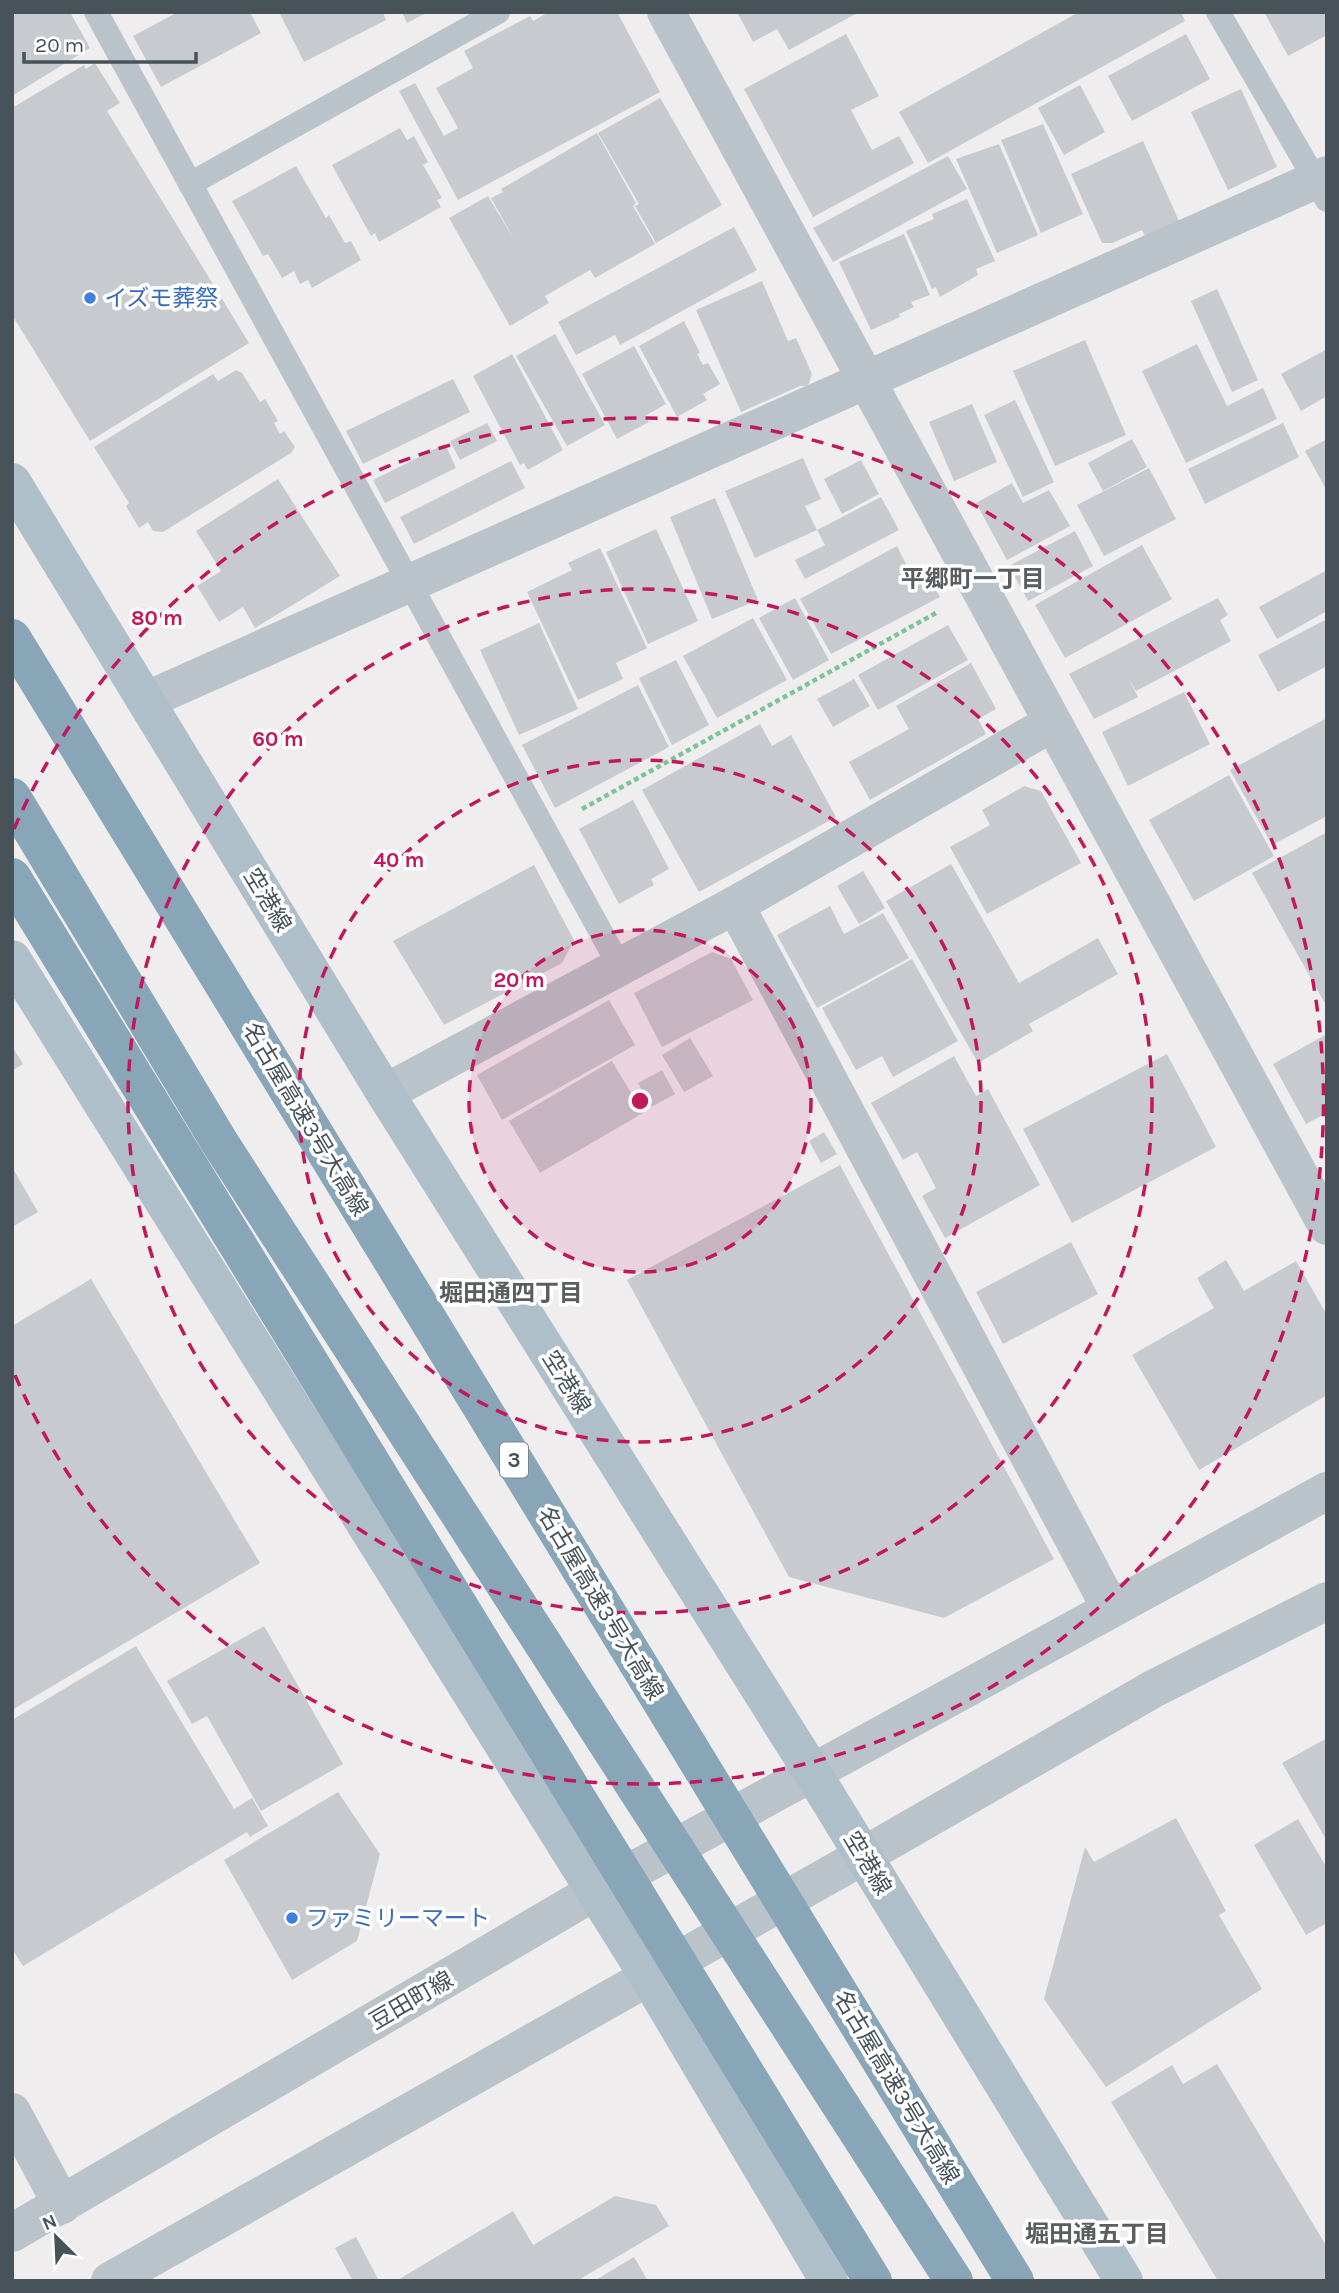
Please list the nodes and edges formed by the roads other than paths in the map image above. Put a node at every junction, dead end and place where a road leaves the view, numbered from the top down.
1 (96, 12) edge
2 (498, 12) edge
3 (666, 12) edge
4 (1218, 12) edge
5 (190, 184) junction
6 (1323, 185) edge
7 (868, 379) junction
8 (12, 482) edge
9 (409, 584) junction
10 (12, 638) edge
11 (147, 701) junction
12 (1052, 723) junction
13 (12, 797) edge
14 (12, 877) edge
15 (735, 905) junction
16 (12, 959) edge
17 (620, 967) junction
18 (385, 1093) junction
19 (1327, 1226) edge
20 (1327, 1491) edge
21 (1327, 1601) edge
22 (1111, 1609) junction
23 (812, 1772) junction
24 (863, 1856) junction
25 (593, 1892) junction
26 (649, 1976) junction
27 (12, 2112) edge
28 (62, 2204) junction
29 (12, 2232) edge
30 (110, 2281) edge
31 (829, 2281) edge
32 (873, 2281) edge
33 (954, 2281) edge
34 (1015, 2281) edge
35 (1124, 2281) edge

1 - 5 lane
2 - 5 lane
3 - 7 street
4 - 6 lane
5 - 9 lane
6 - 7 street
7 - 9 street
7 - 12 street
8 - 11 main road, 空港線
9 - 11 street
9 - 17 lane
10 - 34 highway, 名古屋高速3号大高線 / 3
11 - 18 main road, 空港線
12 - 15 street
12 - 19 street
13 - 33 highway
14 - 32 highway
15 - 17 street
15 - 22 street
16 - 25 main road
17 - 18 street
18 - 23 main road, 空港線
20 - 22 street, 豆田町線
21 - 24 street
22 - 23 street, 豆田町線
23 - 24 main road, 空港線
23 - 25 street, 豆田町線
24 - 26 street
24 - 35 main road, 空港線
25 - 26 main road
25 - 28 street, 豆田町線
26 - 30 street
26 - 31 main road
27 - 28 street
28 - 29 street, 豆田町線

